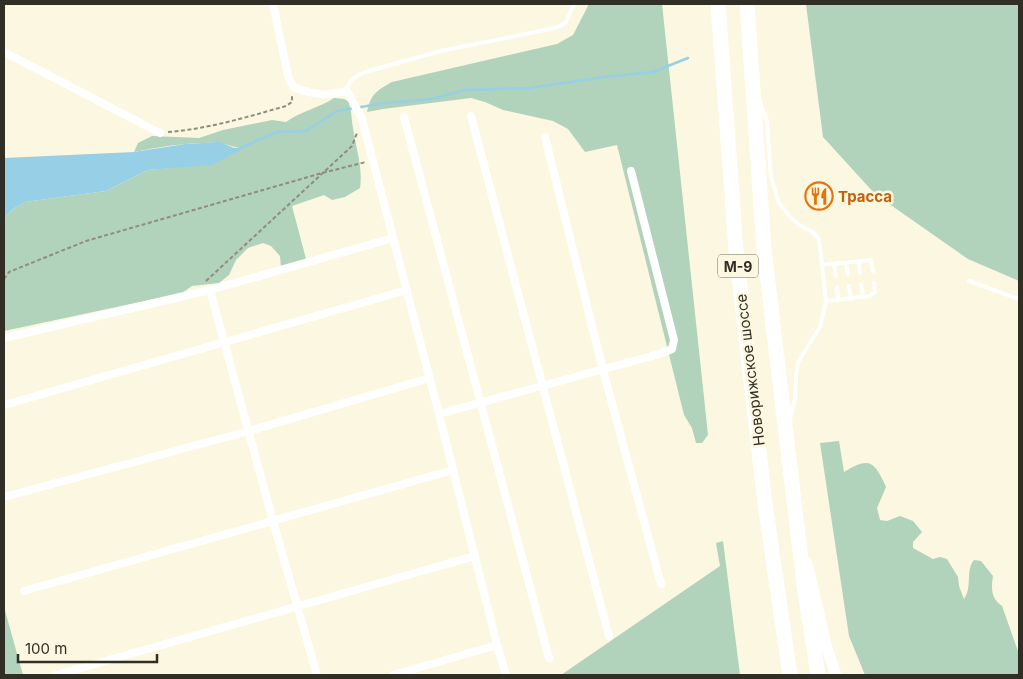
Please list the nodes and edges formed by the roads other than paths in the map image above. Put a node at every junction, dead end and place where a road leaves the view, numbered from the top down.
1 (273, 4) edge
2 (574, 4) edge
3 (718, 4) edge
4 (747, 4) edge
5 (4, 52) edge
6 (752, 78) junction
7 (347, 91) junction
8 (471, 116) dead end
9 (404, 118) dead end
10 (160, 133) road end
11 (545, 137) dead end
12 (631, 171) dead end
13 (393, 238) junction
14 (859, 261) junction
15 (846, 263) junction
16 (834, 264) junction
17 (822, 266) junction
18 (873, 271) dead end
19 (860, 273) dead end
20 (848, 274) dead end
21 (836, 276) dead end
22 (969, 281) dead end
23 (874, 283) dead end
24 (861, 284) dead end
25 (849, 286) dead end
26 (837, 287) dead end
27 (210, 290) junction
28 (407, 290) junction
29 (863, 297) junction
30 (851, 299) junction
31 (1019, 299) edge
32 (838, 300) junction
33 (826, 302) junction
34 (4, 338) edge
35 (224, 343) junction
36 (603, 370) junction
37 (430, 378) junction
38 (543, 386) junction
39 (480, 403) junction
40 (4, 405) edge
41 (440, 414) junction
42 (249, 432) junction
43 (787, 433) junction
44 (453, 470) junction
45 (4, 497) edge
46 (797, 519) junction
47 (273, 521) junction
48 (475, 556) junction
49 (661, 584) dead end
50 (24, 591) dead end
51 (298, 606) junction
52 (609, 636) dead end
53 (497, 645) junction
54 (549, 658) dead end
55 (56, 675) edge
56 (317, 675) edge
57 (394, 675) edge
58 (506, 675) edge
59 (790, 675) edge
60 (818, 675) edge
61 (836, 675) edge

1 - 7 street
2 - 7 lane
3 - 59 highway, Новорижское шоссе / М-9
4 - 6 highway, Новорижское шоссе / М-9
5 - 10 street
6 - 17 lane
6 - 43 highway, Новорижское шоссе / М-9
7 - 13 street
8 - 38 street
9 - 39 street
11 - 36 street
12 - 36 street
13 - 27 street
13 - 28 street
14 - 15 lane
14 - 18 lane
14 - 19 lane
15 - 16 lane
15 - 20 lane
16 - 17 lane
16 - 21 lane
17 - 33 lane
22 - 31 lane
23 - 29 lane
24 - 29 lane
25 - 30 lane
26 - 32 lane
27 - 34 street
27 - 35 street
28 - 35 street
28 - 37 street
29 - 30 lane
30 - 32 lane
32 - 33 lane
33 - 43 lane
35 - 40 street
35 - 42 street
36 - 38 street
36 - 49 street
37 - 41 street
37 - 42 street
38 - 39 street
38 - 52 street
39 - 41 street
39 - 54 street
41 - 44 street
42 - 45 street
42 - 47 street
43 - 46 highway, Новорижское шоссе / М-9
44 - 47 street
44 - 48 street
46 - 60 highway, Новорижское шоссе / М-9
46 - 61 main road, М-9
47 - 50 street
47 - 51 street
48 - 51 street
48 - 53 street
51 - 55 street
51 - 56 street
53 - 57 street
53 - 58 street

